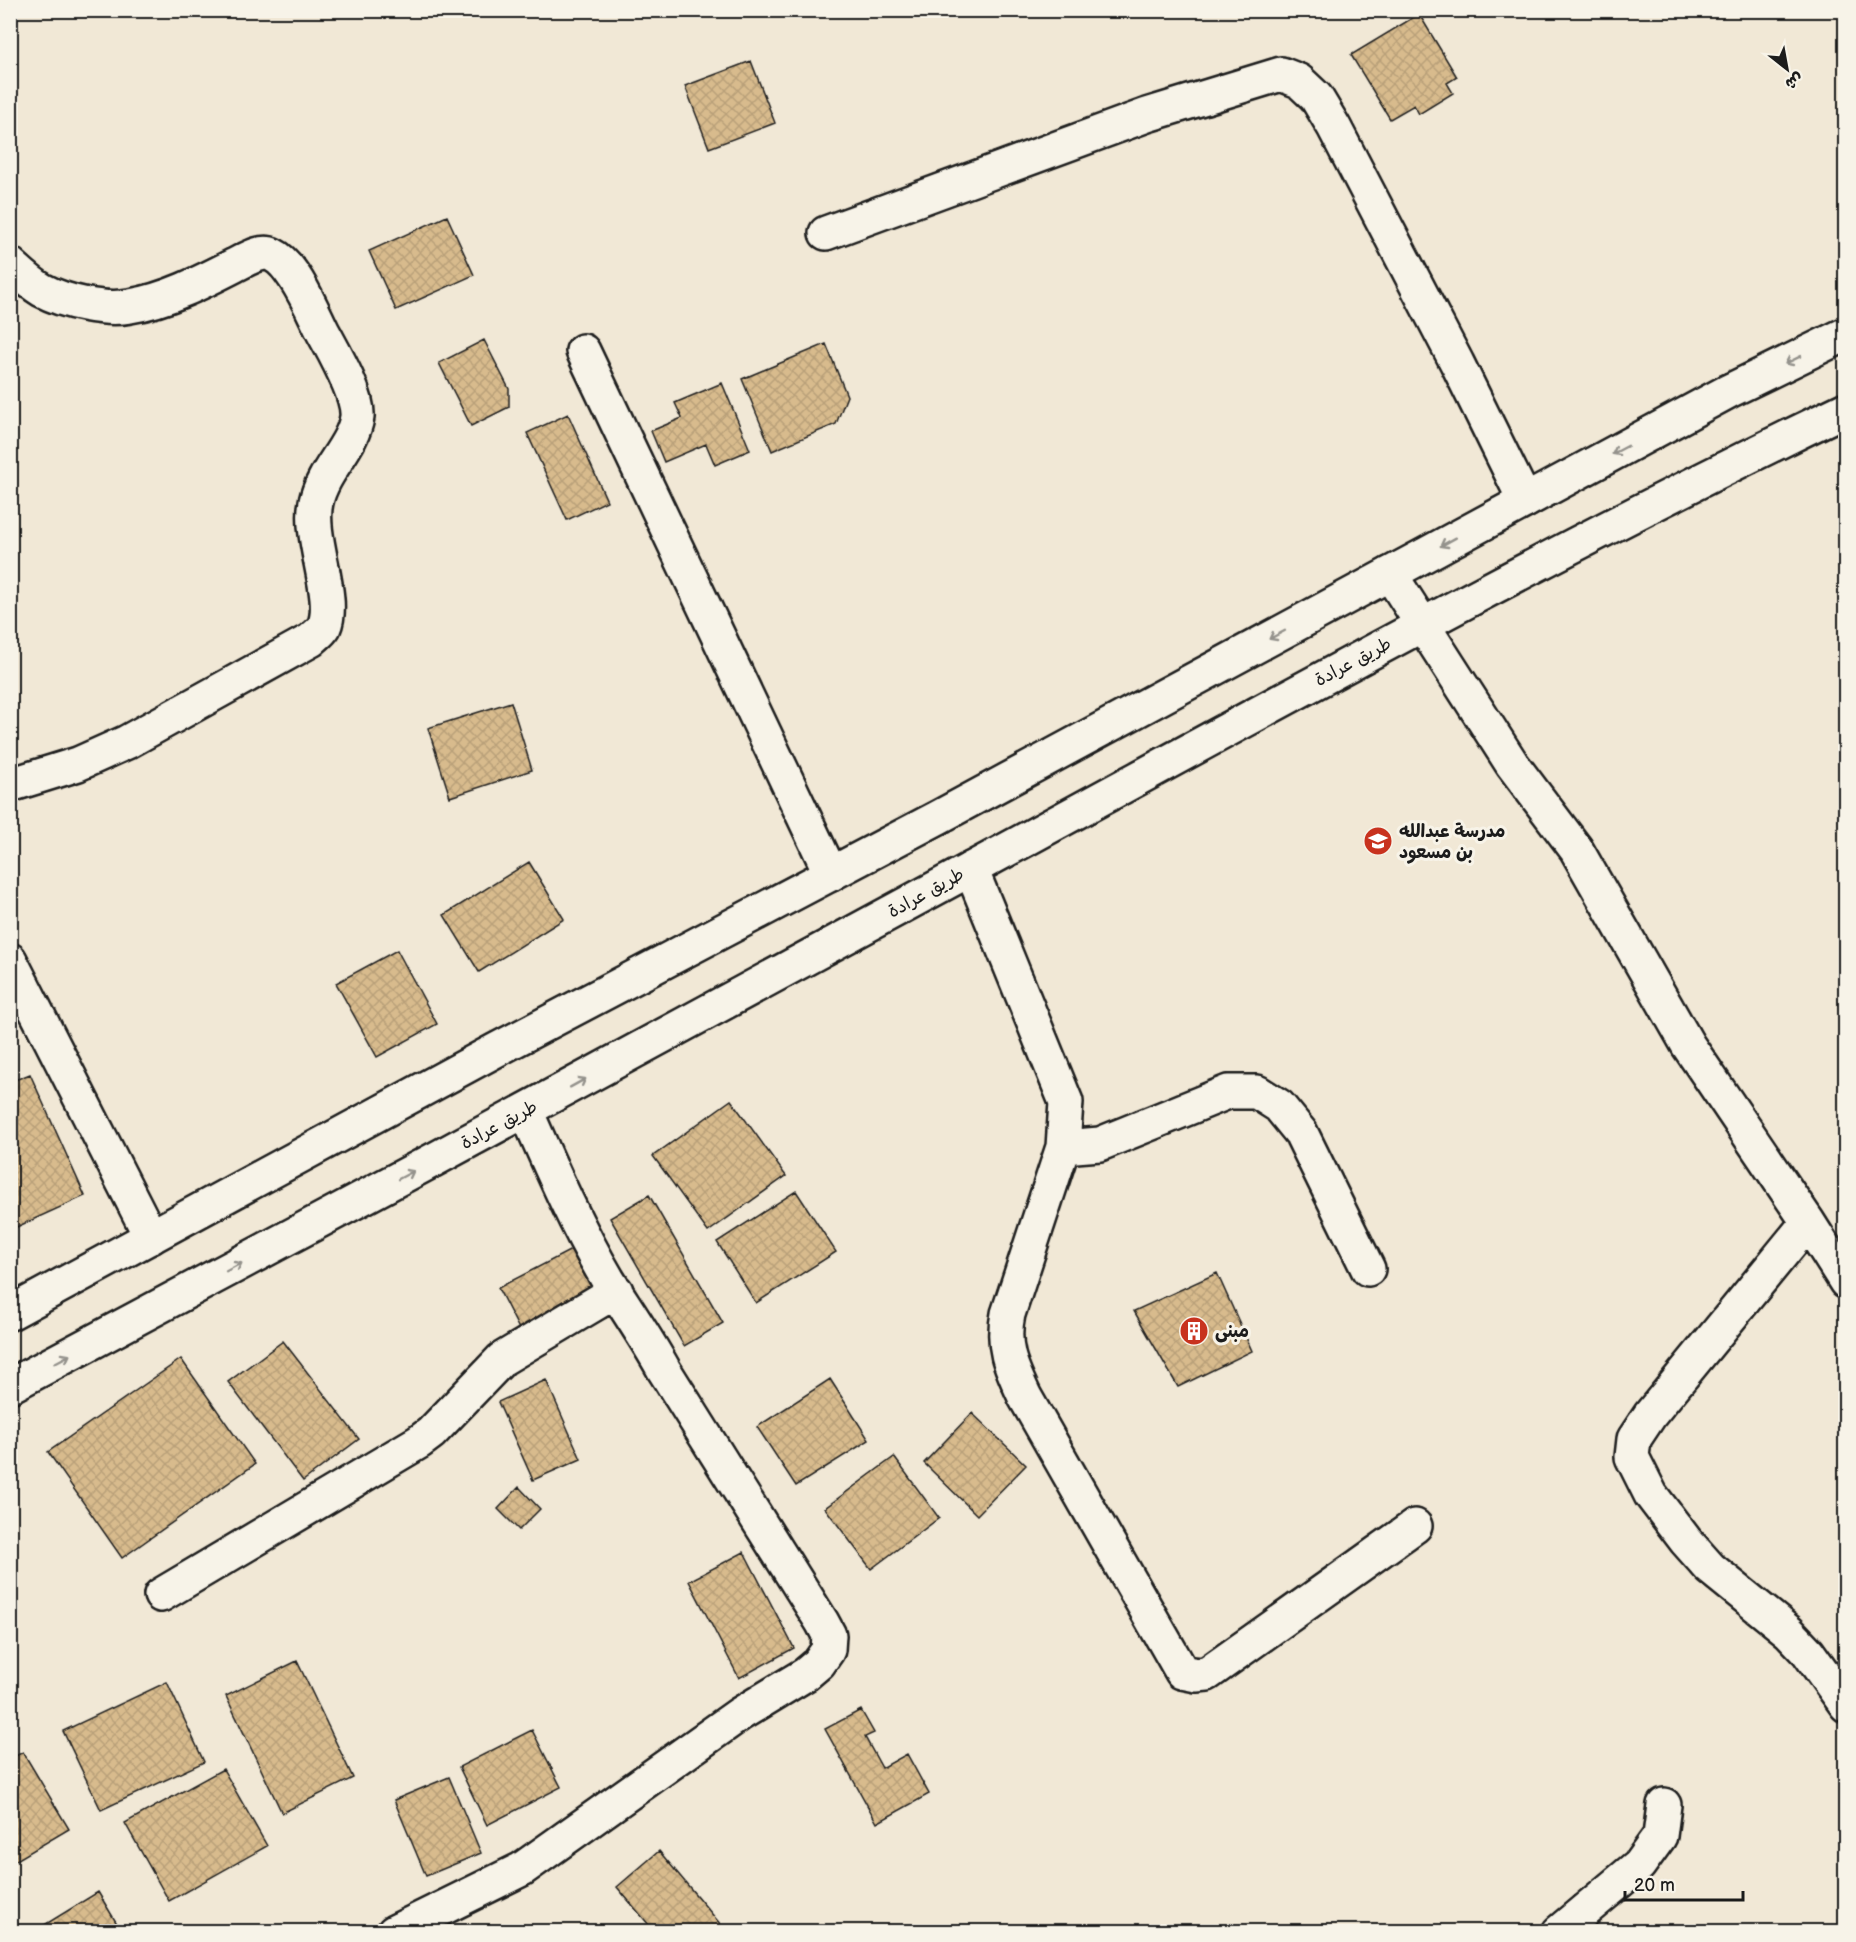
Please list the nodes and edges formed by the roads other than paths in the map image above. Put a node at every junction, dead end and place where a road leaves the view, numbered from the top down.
1 (826, 233) dead end
2 (10, 264) edge
3 (1845, 334) edge
4 (583, 351) dead end
5 (1845, 409) edge
6 (1525, 501) junction
7 (1390, 574) junction
8 (1421, 625) junction
9 (10, 785) edge
10 (971, 869) junction
11 (831, 874) junction
12 (10, 960) edge
13 (526, 1111) junction
14 (1063, 1147) junction
15 (1808, 1222) junction
16 (151, 1237) junction
17 (1368, 1269) dead end
18 (1845, 1282) edge
19 (616, 1291) junction
20 (10, 1313) edge
21 (10, 1386) edge
22 (1415, 1526) dead end
23 (161, 1595) dead end
24 (1845, 1705) edge
25 (1664, 1805) dead end
26 (394, 1932) edge
27 (1559, 1932) edge

1 - 6 street
2 - 9 street
3 -> 6 street
4 - 11 street
5 - 8 street, طريق عرادة
6 -> 7 street
7 - 8 street
7 -> 11 street
8 - 10 street, طريق عرادة
8 - 15 street
13 -> 10 street, طريق عرادة
10 - 14 street
11 - 16 street
12 - 16 street
13 - 19 street
21 -> 13 street, طريق عرادة
14 - 17 street
14 - 22 street
15 - 18 street
15 - 24 street
16 - 20 street
19 - 23 street
19 - 26 street
25 - 27 street

